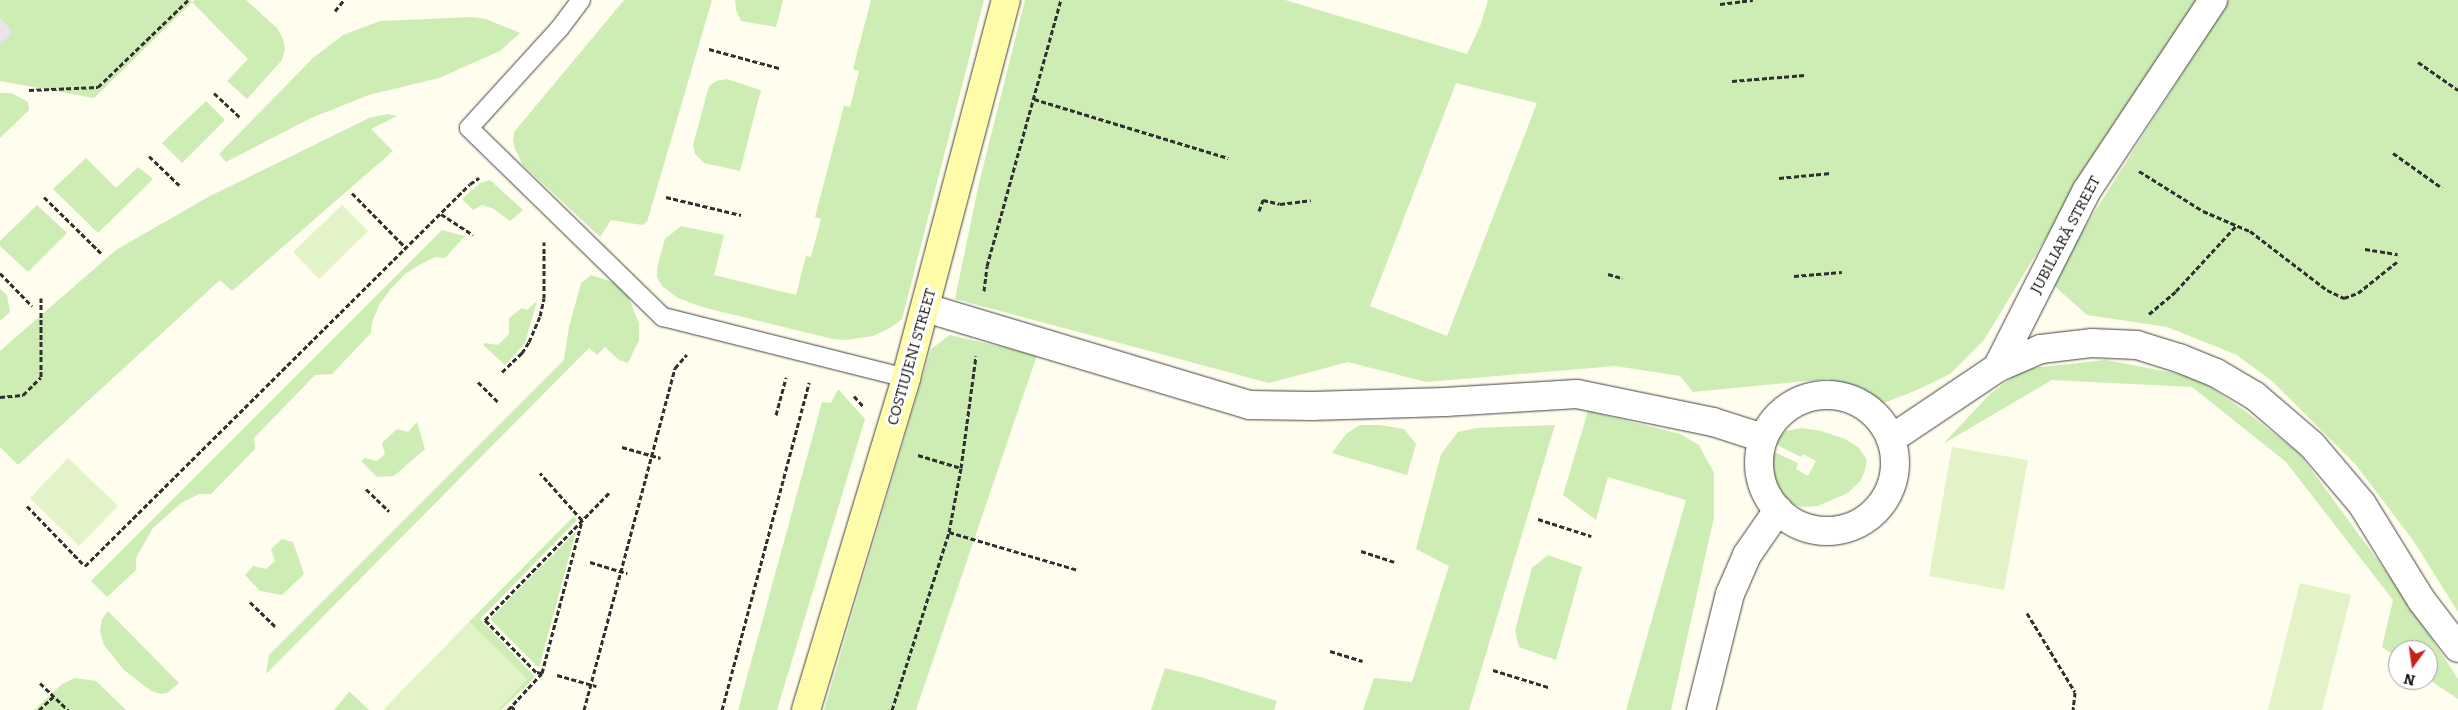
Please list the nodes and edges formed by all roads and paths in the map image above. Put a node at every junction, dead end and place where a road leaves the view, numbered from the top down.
1 (188, 0) edge
2 (344, 0) edge
3 (581, 0) edge
4 (1006, 0) edge
5 (1753, 0) edge
6 (2213, 0) edge
7 (1720, 4) dead end
8 (335, 11) dead end
9 (709, 49) dead end
10 (2418, 62) dead end
11 (778, 68) dead end
12 (1805, 75) dead end
13 (1732, 81) dead end
14 (29, 90) dead end
15 (2458, 90) edge
16 (214, 93) dead end
17 (1034, 99) dead end
18 (241, 118) dead end
19 (2393, 153) dead end
20 (149, 156) dead end
21 (1228, 158) dead end
22 (2107, 160) junction
23 (1831, 173) dead end
24 (481, 177) dead end
25 (1778, 178) dead end
26 (179, 185) dead end
27 (2442, 188) dead end
28 (352, 194) dead end
29 (44, 197) dead end
30 (666, 197) dead end
31 (1311, 200) dead end
32 (1259, 210) dead end
33 (441, 214) junction
34 (740, 215) dead end
35 (2236, 226) junction
36 (473, 235) dead end
37 (406, 248) junction
38 (2365, 249) dead end
39 (101, 253) dead end
40 (2398, 254) dead end
41 (2398, 261) dead end
42 (544, 263) dead end
43 (1842, 272) dead end
44 (0, 273) edge
45 (1608, 274) dead end
46 (1794, 276) dead end
47 (1622, 278) dead end
48 (41, 298) dead end
49 (32, 306) dead end
50 (926, 308) junction
51 (2116, 344) junction
52 (693, 352) dead end
53 (816, 355) junction
54 (1997, 368) junction
55 (502, 372) dead end
56 (810, 375) junction
57 (906, 378) junction
58 (478, 382) dead end
59 (854, 395) dead end
60 (0, 397) edge
61 (498, 402) dead end
62 (776, 415) dead end
63 (1763, 438) junction
64 (1891, 440) junction
65 (886, 445) junction
66 (622, 448) dead end
67 (651, 455) junction
68 (660, 458) dead end
69 (961, 468) dead end
70 (540, 474) dead end
71 (366, 488) dead end
72 (610, 492) dead end
73 (27, 506) dead end
74 (1778, 510) junction
75 (389, 511) dead end
76 (1538, 518) dead end
77 (582, 520) junction
78 (949, 532) dead end
79 (1591, 536) dead end
80 (1361, 551) dead end
81 (590, 562) dead end
82 (1394, 562) dead end
83 (1078, 570) dead end
84 (620, 571) junction
85 (627, 573) dead end
86 (250, 602) dead end
87 (2027, 613) dead end
88 (276, 626) dead end
89 (2458, 648) edge
90 (1330, 651) dead end
91 (1362, 661) dead end
92 (1493, 670) dead end
93 (542, 673) junction
94 (557, 675) dead end
95 (40, 683) dead end
96 (591, 685) junction
97 (596, 686) dead end
98 (1548, 687) dead end
99 (54, 696) junction
100 (511, 706) junction
101 (39, 710) edge
102 (68, 710) edge
103 (508, 710) edge
104 (515, 710) edge
105 (584, 710) edge
106 (722, 710) edge
107 (806, 710) edge
108 (1701, 710) edge
109 (2073, 710) edge

1 - 14 path
2 - 8 path
3 - 53 lane
4 - 50 street, COSTIUJENI STREET
5 - 7 path
6 - 22 street, JUBILIARĂ STREET
9 - 11 path
10 - 15 path
12 - 13 path
16 - 18 path
17 - 21 path
19 - 27 path
20 - 26 path
22 - 35 path
22 - 54 street, JUBILIARĂ STREET
23 - 25 path
24 - 33 path
28 - 37 path
29 - 39 path
30 - 34 path
31 - 32 path
33 - 36 path
33 - 37 path
35 - 41 path
35 - 51 path
37 - 73 path
38 - 40 path
42 - 55 path
43 - 46 path
44 - 49 path
45 - 47 path
48 - 60 path
50 - 57 street, COSTIUJENI STREET
50 - 63 street
51 - 54 street
51 - 89 street
52 - 67 path
53 - 56 path
53 - 57 lane
54 - 64 street, JUBILIARĂ STREET
56 - 62 path
56 - 106 path
57 - 65 street, COSTIUJENI STREET
58 - 61 path
59 - 65 path
63 - 64 street
63 - 74 street
64 - 74 street
65 - 69 path
65 - 107 street, COSTIUJENI STREET
66 - 67 path
67 - 68 path
67 - 84 path
70 - 77 path
71 - 75 path
72 - 77 path
74 - 108 street
76 - 79 path
77 - 93 path
77 - 93 path
78 - 83 path
80 - 82 path
81 - 84 path
84 - 85 path
84 - 96 path
86 - 88 path
87 - 109 path
90 - 91 path
92 - 98 path
93 - 100 path
94 - 96 path
95 - 99 path
96 - 97 path
96 - 105 path
99 - 101 path
99 - 102 path
100 - 103 path
100 - 104 path

